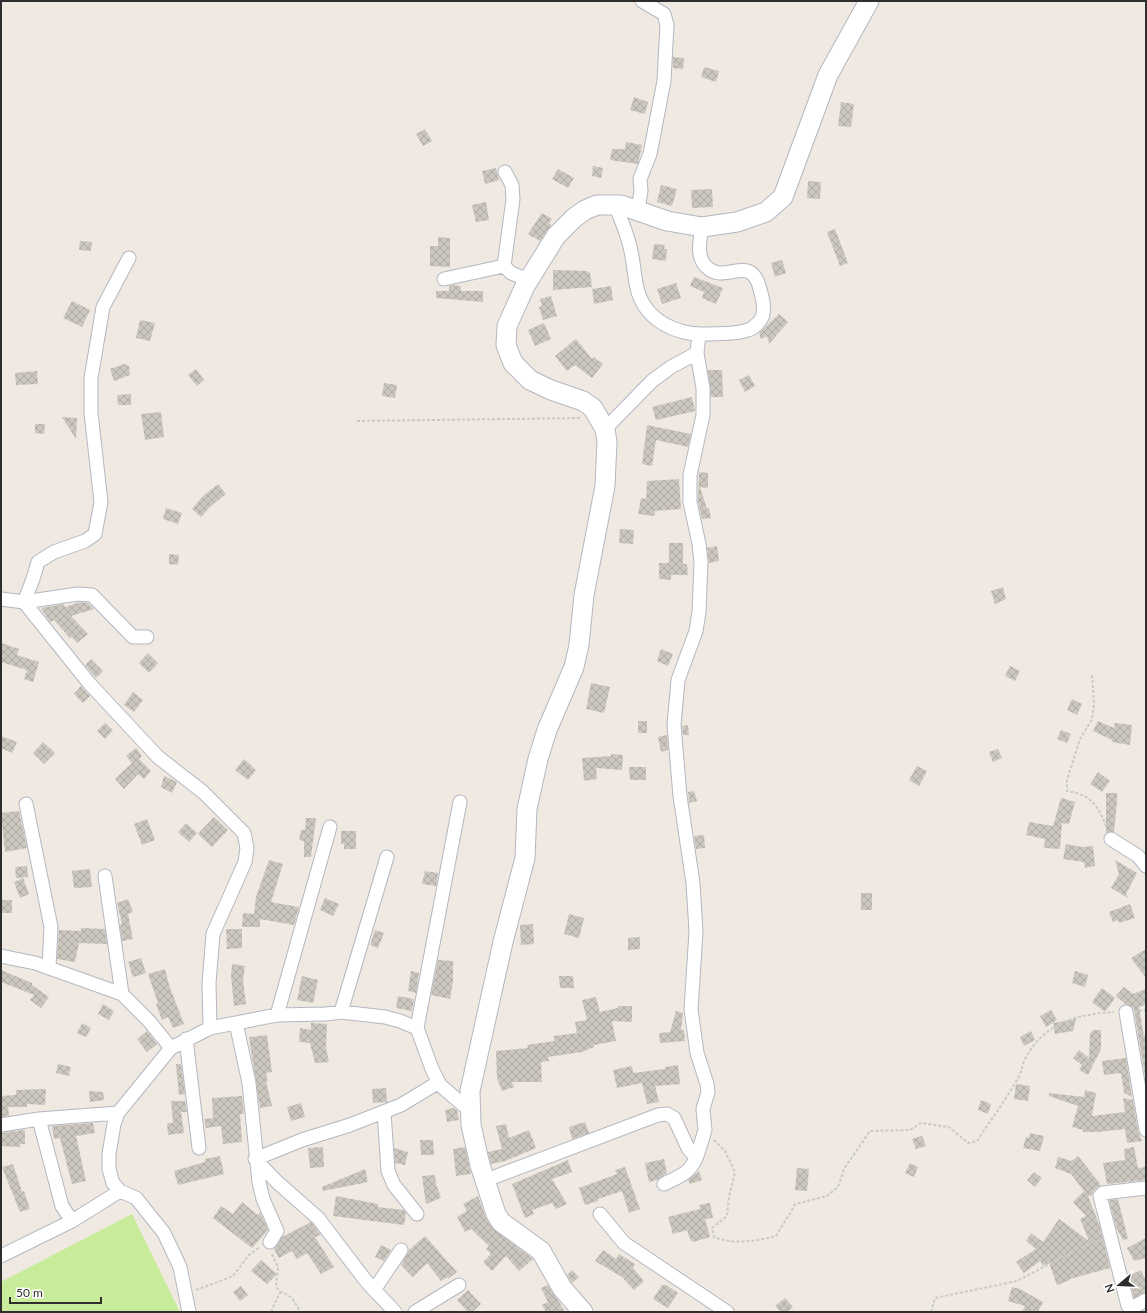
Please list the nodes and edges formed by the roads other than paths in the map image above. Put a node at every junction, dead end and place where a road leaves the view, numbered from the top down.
1 (642, 1) edge
2 (869, 1) edge
3 (505, 172) dead end
4 (615, 205) junction
5 (638, 210) junction
6 (702, 227) junction
7 (129, 258) dead end
8 (504, 266) junction
9 (444, 279) dead end
10 (529, 280) junction
11 (699, 334) junction
12 (697, 353) junction
13 (602, 424) junction
14 (1, 599) edge
15 (24, 602) junction
16 (147, 637) dead end
17 (460, 802) dead end
18 (26, 804) dead end
19 (330, 827) dead end
20 (1111, 839) road end
21 (387, 857) dead end
22 (1146, 866) edge
23 (105, 876) dead end
24 (1, 956) edge
25 (49, 968) junction
26 (122, 994) junction
27 (341, 1012) junction
28 (1126, 1012) road end
29 (277, 1015) junction
30 (236, 1023) junction
31 (210, 1028) junction
32 (417, 1028) junction
33 (186, 1039) junction
34 (171, 1048) junction
35 (439, 1082) junction
36 (469, 1110) junction
37 (384, 1112) junction
38 (118, 1113) junction
39 (39, 1120) junction
40 (1, 1125) edge
41 (1146, 1130) edge
42 (199, 1148) dead end
43 (698, 1153) junction
44 (255, 1159) junction
45 (486, 1180) junction
46 (664, 1184) dead end
47 (1146, 1188) edge
48 (120, 1191) junction
49 (417, 1214) dead end
50 (600, 1214) dead end
51 (72, 1221) junction
52 (270, 1242) road end
53 (400, 1250) dead end
54 (1, 1256) edge
55 (459, 1285) dead end
56 (374, 1290) junction
57 (1146, 1300) edge
58 (189, 1312) edge
59 (395, 1312) edge
60 (415, 1312) edge
61 (583, 1312) edge
62 (727, 1312) edge

1 - 5 street
2 - 6 street
3 - 8 street
4 - 5 street
4 - 10 street
4 - 11 street
5 - 6 street
6 - 11 street
7 - 15 street
8 - 9 street
8 - 10 street
10 - 13 street
11 - 12 street
12 - 13 street
12 - 43 street
13 - 36 street
14 - 15 street
15 - 16 street
15 - 31 street
17 - 32 street
18 - 25 street
19 - 29 street
20 - 22 street
21 - 27 street
23 - 26 street
24 - 25 street
25 - 26 street
26 - 34 street
27 - 29 street
27 - 32 street
28 - 41 street
29 - 30 street
30 - 31 street
30 - 44 street
31 - 33 street
32 - 35 street
33 - 34 street
33 - 42 street
34 - 38 street
35 - 36 street
35 - 37 street
36 - 45 street
37 - 44 street
37 - 49 street
38 - 39 street
38 - 48 street
39 - 40 street
39 - 51 street
43 - 45 street
43 - 46 street
44 - 52 street
44 - 56 street
45 - 61 street
47 - 57 street
48 - 51 street
48 - 58 street
50 - 62 street
51 - 54 street
53 - 56 street
55 - 60 street
56 - 59 street

